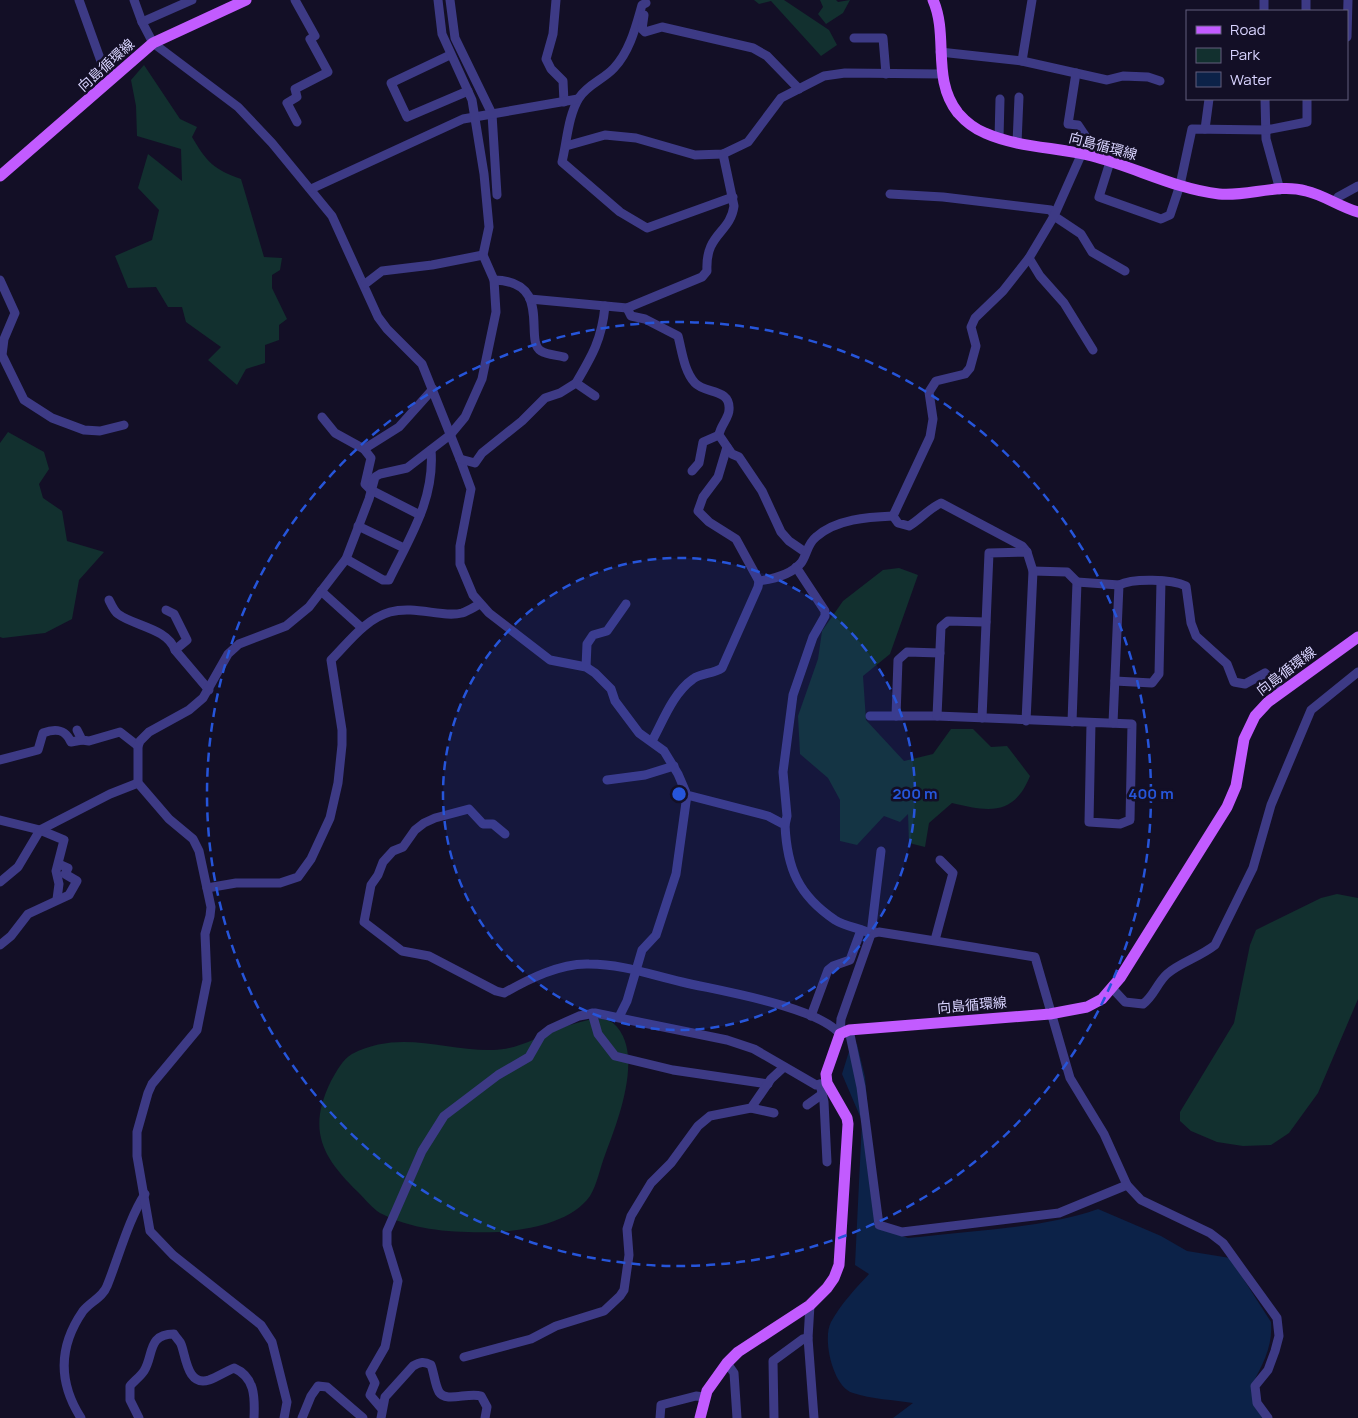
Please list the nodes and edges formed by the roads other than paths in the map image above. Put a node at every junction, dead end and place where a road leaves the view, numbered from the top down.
1 (79, 0) edge
2 (134, 0) edge
3 (192, 0) edge
4 (246, 0) edge
5 (295, 0) edge
6 (438, 0) edge
7 (450, 0) edge
8 (556, 0) edge
9 (933, 0) edge
10 (1032, 0) edge
11 (646, 1) edge
12 (1348, 2) edge
13 (177, 3) edge
14 (1358, 4) edge
15 (142, 22) junction
16 (854, 38) dead end
17 (153, 43) junction
18 (940, 52) junction
19 (450, 55) junction
20 (1022, 61) junction
21 (1076, 73) junction
22 (886, 74) junction
23 (942, 74) junction
24 (115, 77) junction
25 (1160, 81) dead end
26 (799, 89) junction
27 (468, 91) junction
28 (1019, 97) dead end
29 (1000, 99) dead end
30 (578, 100) junction
31 (1209, 100) edge
32 (1265, 100) edge
33 (1307, 100) edge
34 (564, 102) junction
35 (492, 114) junction
36 (475, 117) junction
37 (297, 122) dead end
38 (1205, 129) junction
39 (1266, 130) junction
40 (999, 138) junction
41 (1017, 143) junction
42 (566, 146) junction
43 (1082, 153) junction
44 (723, 154) junction
45 (1094, 156) junction
46 (1110, 162) junction
47 (0, 176) edge
48 (1180, 185) junction
49 (1358, 186) edge
50 (311, 190) junction
51 (1280, 190) junction
52 (890, 194) dead end
53 (498, 195) dead end
54 (733, 197) junction
55 (1334, 202) junction
56 (1358, 212) edge
57 (1054, 216) junction
58 (484, 255) junction
59 (1030, 258) junction
60 (1125, 270) dead end
61 (0, 280) edge
62 (494, 280) junction
63 (365, 284) junction
64 (530, 299) junction
65 (605, 306) junction
66 (627, 308) junction
67 (1092, 350) dead end
68 (564, 356) dead end
69 (576, 383) junction
70 (433, 389) junction
71 (595, 396) dead end
72 (322, 417) dead end
73 (124, 426) dead end
74 (450, 435) junction
75 (718, 435) junction
76 (727, 447) junction
77 (364, 449) junction
78 (431, 450) junction
79 (460, 459) junction
80 (692, 471) dead end
81 (371, 490) junction
82 (420, 515) junction
83 (893, 516) junction
84 (358, 526) junction
85 (404, 548) junction
86 (805, 552) junction
87 (1027, 552) junction
88 (346, 559) junction
89 (796, 567) junction
90 (1033, 571) junction
91 (1161, 581) junction
92 (759, 582) junction
93 (1077, 582) junction
94 (1119, 584) junction
95 (321, 591) junction
96 (109, 600) dead end
97 (480, 604) junction
98 (626, 604) dead end
99 (166, 610) dead end
100 (986, 622) junction
101 (362, 628) junction
102 (1358, 637) edge
103 (175, 650) junction
104 (940, 653) junction
105 (586, 667) junction
106 (1358, 672) edge
107 (1115, 681) junction
108 (209, 690) junction
109 (1281, 692) junction
110 (870, 716) dead end
111 (896, 716) junction
112 (937, 716) junction
113 (982, 718) junction
114 (1026, 721) junction
115 (1072, 722) junction
116 (1091, 723) junction
117 (1113, 723) junction
118 (77, 730) dead end
119 (82, 740) junction
120 (652, 741) junction
121 (138, 746) junction
122 (0, 760) edge
123 (674, 766) junction
124 (607, 780) dead end
125 (138, 783) junction
126 (686, 795) junction
127 (0, 820) edge
128 (785, 825) junction
129 (40, 830) junction
130 (505, 834) dead end
131 (881, 851) dead end
132 (940, 860) dead end
133 (58, 864) junction
134 (0, 882) edge
135 (207, 888) junction
136 (57, 899) junction
137 (861, 930) junction
138 (871, 934) junction
139 (935, 940) junction
140 (0, 945) edge
141 (636, 970) junction
142 (1112, 988) junction
143 (592, 1014) junction
144 (1050, 1014) junction
145 (811, 1016) junction
146 (619, 1017) junction
147 (844, 1032) junction
148 (784, 1067) junction
149 (768, 1084) junction
150 (824, 1084) junction
151 (821, 1095) junction
152 (806, 1105) dead end
153 (751, 1108) junction
154 (774, 1113) dead end
155 (827, 1162) dead end
156 (1127, 1185) junction
157 (144, 1194) junction
158 (810, 1305) junction
159 (808, 1338) junction
160 (464, 1357) dead end
161 (727, 1363) junction
162 (705, 1397) junction
163 (382, 1414) edge
164 (81, 1418) edge
165 (139, 1418) edge
166 (254, 1418) edge
167 (284, 1418) edge
168 (302, 1418) edge
169 (363, 1418) edge
170 (485, 1418) edge
171 (660, 1418) edge
172 (700, 1418) edge
173 (737, 1418) edge
174 (774, 1418) edge
175 (814, 1418) edge
176 (1268, 1418) edge

1 - 24 street
2 - 15 street
3 - 13 street
4 - 17 main road, 向島循環線
5 - 37 street
6 - 19 street
7 - 35 street
8 - 34 street
9 - 18 main road, 向島循環線
10 - 20 street
11 - 26 street
11 - 30 street
12 - 14 street
13 - 15 street
15 - 17 street
16 - 22 street
17 - 24 main road, 向島循環線
17 - 50 street
18 - 20 street
18 - 23 main road, 向島循環線
19 - 27 street
19 - 27 street
20 - 21 street
21 - 25 street
21 - 45 street
22 - 23 street
22 - 26 street
23 - 40 main road, 向島循環線
24 - 47 main road, 向島循環線
26 - 44 street
27 - 36 street
28 - 41 street
29 - 40 street
30 - 34 street
30 - 42 street
31 - 38 street
32 - 39 street
33 - 39 street
34 - 35 street
35 - 36 street
35 - 53 street
36 - 50 street
36 - 58 street
38 - 39 street
38 - 48 street
39 - 51 street
40 - 41 main road, 向島循環線
41 - 43 main road, 向島循環線
42 - 44 street
42 - 54 street
43 - 45 main road, 向島循環線
43 - 57 street
44 - 54 street
45 - 46 main road, 向島循環線
46 - 48 main road, 向島循環線
46 - 48 street
48 - 51 main road, 向島循環線
49 - 55 street
50 - 63 street
51 - 55 main road, 向島循環線
52 - 57 street
54 - 66 street
55 - 56 main road, 向島循環線
57 - 59 street
57 - 60 street
58 - 62 street
58 - 63 street
59 - 67 street
59 - 83 street
61 - 73 street
62 - 64 street
62 - 74 street
63 - 70 street
64 - 65 street
64 - 68 street
65 - 66 street
65 - 69 street
66 - 75 street
69 - 71 street
69 - 79 street
70 - 74 street
70 - 77 street
72 - 77 street
74 - 78 street
74 - 79 street
75 - 76 street
75 - 80 street
76 - 86 street
76 - 92 street
77 - 81 street
78 - 81 street
78 - 82 street
79 - 97 street
81 - 82 street
81 - 84 street
82 - 85 street
83 - 86 street
83 - 87 street
84 - 85 street
84 - 88 street
85 - 88 street
86 - 89 street
87 - 90 street
87 - 100 street
88 - 95 street
89 - 92 street
89 - 128 street
90 - 93 street
90 - 114 street
91 - 94 street
91 - 107 street
91 - 109 street
92 - 120 street
93 - 94 street
93 - 115 street
94 - 107 street
95 - 101 street
95 - 108 street
96 - 103 street
97 - 101 street
97 - 105 street
98 - 105 street
99 - 103 street
100 - 104 street
100 - 113 street
101 - 135 street
102 - 109 main road, 向島循環線
103 - 108 street
104 - 111 street
104 - 112 street
105 - 120 street
106 - 142 street
107 - 117 street
108 - 121 street
109 - 142 main road, 向島循環線
110 - 111 street
111 - 112 street
112 - 113 street
113 - 114 street
114 - 115 street
115 - 116 street
116 - 117 street
116 - 117 street
118 - 119 street
119 - 121 street
119 - 122 street
120 - 123 street
121 - 125 street
123 - 124 street
123 - 126 street
125 - 129 street
125 - 135 street
126 - 128 street
126 - 141 street
127 - 129 street
128 - 137 street
129 - 133 street
129 - 134 street
130 - 141 street
131 - 138 street
132 - 139 street
133 - 136 street
133 - 136 street
135 - 157 street
136 - 140 street
137 - 138 street
137 - 145 street
138 - 139 street
138 - 147 street
139 - 144 street
141 - 145 street
141 - 146 street
142 - 144 main road, 向島循環線
143 - 146 street
143 - 149 street
143 - 163 street
144 - 147 main road, 向島循環線
144 - 156 street
145 - 147 street
146 - 148 street
147 - 150 main road
147 - 156 street
148 - 149 street
148 - 150 street
149 - 153 street
150 - 151 street
150 - 158 main road
151 - 152 street
151 - 155 street
153 - 154 street
153 - 160 street
156 - 176 street
157 - 164 street
157 - 167 street
158 - 159 street
158 - 161 main road
159 - 174 street
159 - 175 street
161 - 162 main road
161 - 173 street
162 - 171 street
162 - 172 main road
163 - 170 street
165 - 166 street
168 - 169 street

